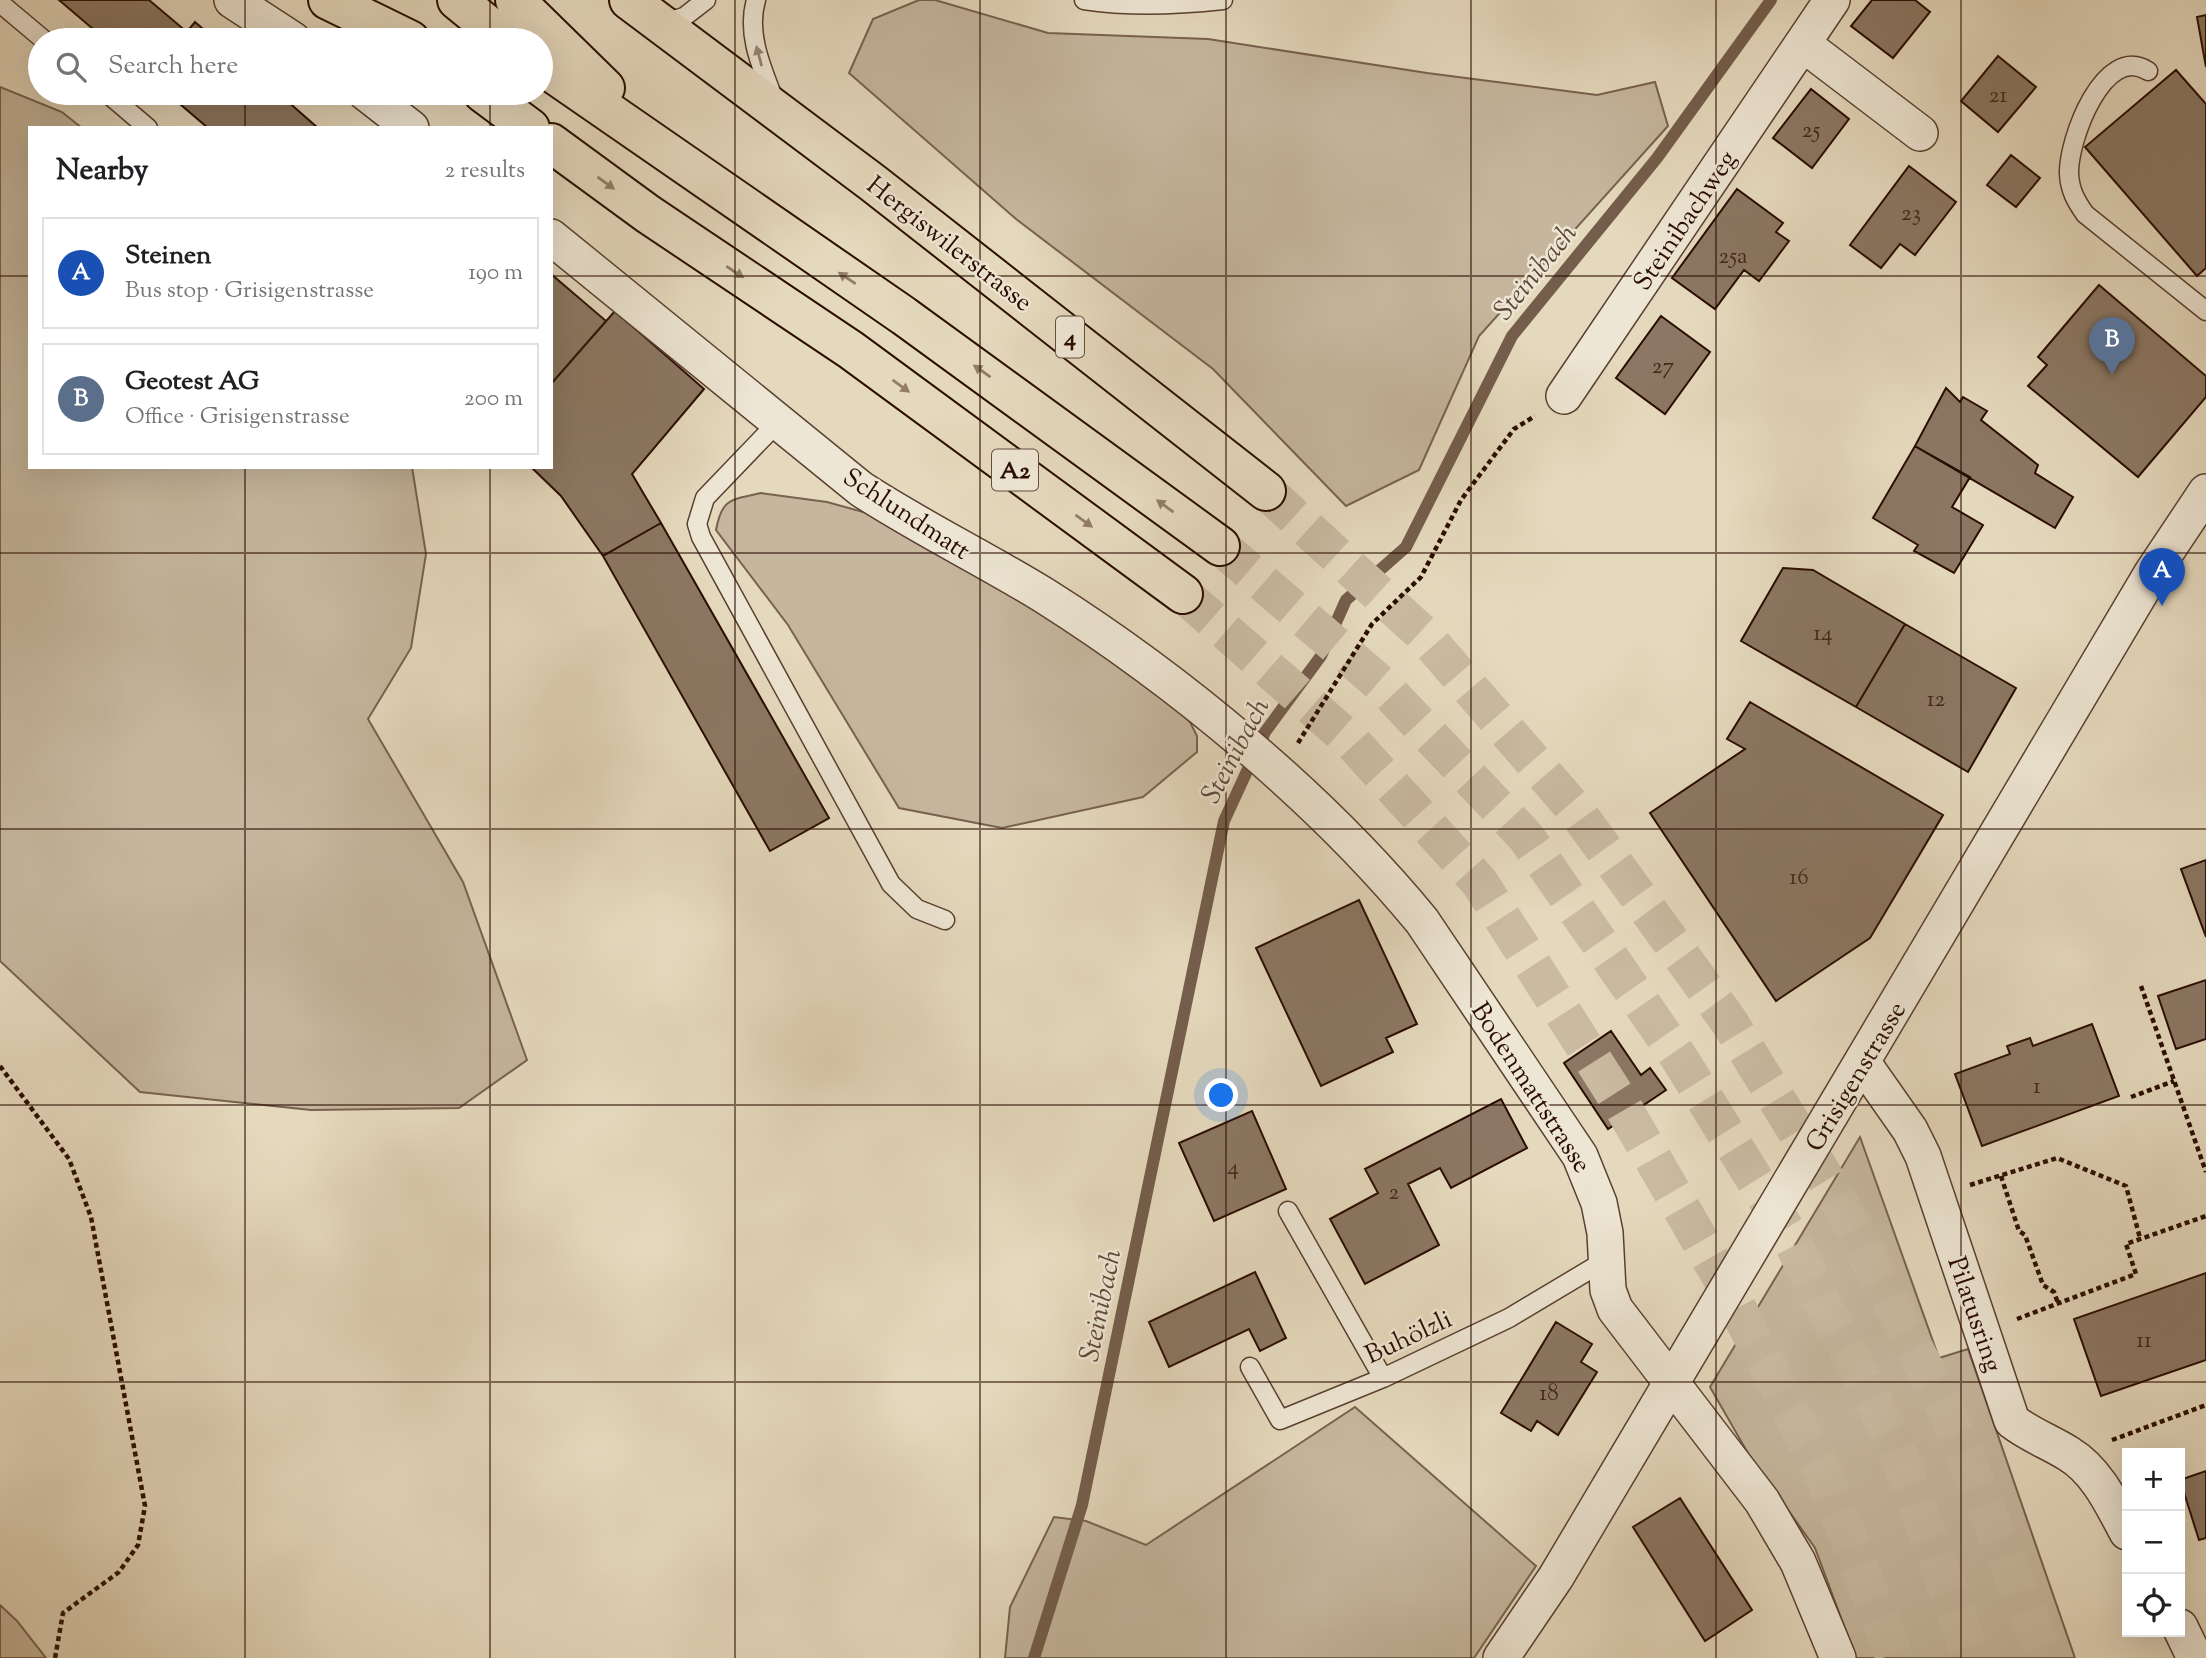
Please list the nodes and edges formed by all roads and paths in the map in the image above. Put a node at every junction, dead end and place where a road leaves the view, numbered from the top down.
1 (232, 0) edge
2 (328, 0) edge
3 (368, 0) edge
4 (457, 0) edge
5 (515, 0) edge
6 (629, 0) edge
7 (706, 0) edge
8 (757, 0) edge
9 (1084, 0) edge
10 (1223, 0) edge
11 (1832, 0) edge
12 (0, 3) edge
13 (663, 12) edge
14 (30, 28) edge
15 (275, 28) edge
16 (385, 28) edge
17 (402, 28) edge
18 (491, 28) edge
19 (543, 28) edge
20 (553, 38) edge
21 (1802, 44) junction
22 (2148, 71) dead end
23 (553, 73) edge
24 (121, 105) edge
25 (381, 105) edge
26 (498, 105) edge
27 (777, 110) junction
28 (146, 126) edge
29 (408, 126) edge
30 (527, 126) edge
31 (1920, 133) dead end
32 (553, 144) edge
33 (678, 162) junction
34 (553, 239) edge
35 (2206, 311) edge
36 (1564, 396) joint
37 (779, 421) junction
38 (1266, 491) tunnel mouth
39 (2206, 492) edge
40 (1220, 546) tunnel mouth
41 (1183, 594) tunnel mouth
42 (1276, 772) junction
43 (945, 920) dead end
44 (2141, 986) dead end
45 (1863, 1063) junction
46 (0, 1066) edge
47 (2174, 1081) junction
48 (2131, 1097) dead end
49 (2206, 1172) edge
50 (2001, 1176) junction
51 (1965, 1187) dead end
52 (1288, 1211) dead end
53 (2206, 1216) edge
54 (2140, 1238) junction
55 (1606, 1260) junction
56 (2058, 1303) junction
57 (2012, 1321) dead end
58 (1250, 1367) dead end
59 (1383, 1378) junction
60 (1672, 1382) junction
61 (2206, 1405) edge
62 (2071, 1455) junction
63 (2122, 1523) edge
64 (2185, 1637) edge
65 (55, 1658) edge
66 (1501, 1658) edge
67 (1838, 1658) edge
68 (2195, 1658) edge

1 - 15 street
2 - 16 main road
3 - 17 main road
4 - 18 main road
5 - 19 main road
6 - 13 main road, Hergiswilerstrasse / 4
7 - 13 lane
27 -> 8 lane
9 - 10 lane
11 - 21 street, Steinibachweg
12 - 14 lane
13 - 27 main road, Hergiswilerstrasse / 4
20 - 33 main road
21 - 31 street
21 - 36 street, Steinibachweg
22 - 35 lane
23 - 33 main road, A2
24 - 28 lane
25 - 29 street
26 - 30 main road
27 - 38 main road, Hergiswilerstrasse / 4
32 -> 41 main road, A2
40 -> 33 main road, A2
34 - 37 street, Schlundmatt
36 - 42 path
37 - 42 street, Schlundmatt
37 - 43 lane
39 - 45 street, Grisigenstrasse
42 - 55 street, Bodenmattstrasse
44 - 47 path
45 - 60 street, Grisigenstrasse
45 - 62 street, Pilatusring
46 - 65 path
47 - 48 path
47 - 49 path
50 - 51 path
50 - 54 path
50 - 56 path
52 - 59 lane
53 - 54 path
54 - 56 path
55 - 59 lane, Buhölzli
55 - 60 street, Bodenmattstrasse
56 - 57 path
58 - 59 lane, Buhölzli
60 - 66 street, Grisigenstrasse
60 - 67 street, Bodenmattstrasse
61 - 62 path
62 - 63 street, Pilatusring
64 - 68 street

